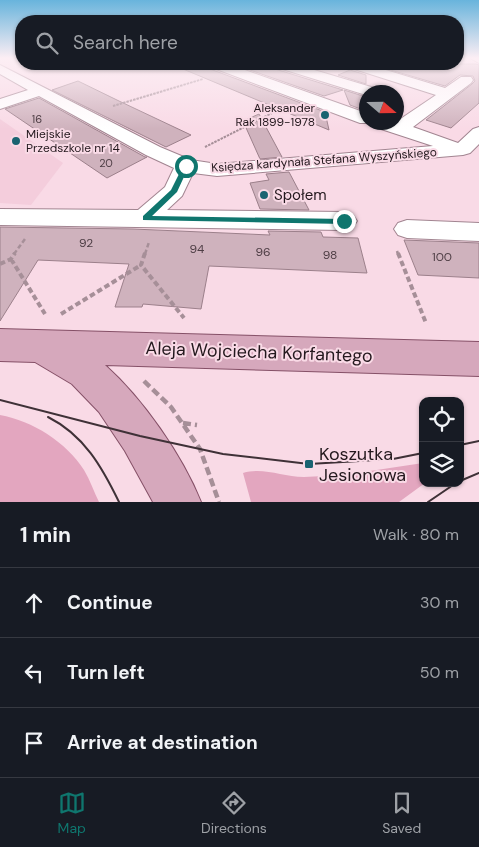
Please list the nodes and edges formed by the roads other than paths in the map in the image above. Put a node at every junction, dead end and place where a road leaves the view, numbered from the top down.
1 (28, 81) edge
2 (264, 81) edge
3 (338, 81) edge
4 (409, 81) edge
5 (472, 82) edge
6 (359, 88) edge
7 (40, 91) junction
8 (446, 93) junction
9 (0, 104) edge
10 (359, 116) edge
11 (404, 126) edge
12 (403, 130) edge
13 (479, 133) edge
14 (471, 153) edge
15 (193, 158) junction
16 (0, 217) edge
17 (151, 219) junction
18 (344, 221) dead end
19 (479, 232) edge
20 (402, 239) road end
21 (42, 330) junction
22 (0, 345) edge
23 (479, 359) edge
24 (178, 502) edge

1 - 7 street, Księdza kardynała Stefana Wyszyńskiego
2 - 10 street
3 - 6 street
4 - 8 street
5 - 8 street
7 - 9 street
7 - 15 street, Księdza kardynała Stefana Wyszyńskiego
8 - 11 street
12 - 14 street
13 - 14 street
14 - 15 street, Księdza kardynała Stefana Wyszyńskiego
15 - 17 street
16 - 17 street
17 - 18 street
19 - 20 street
21 - 22 main road, Aleja Wojciecha Korfantego
21 - 23 main road, Aleja Wojciecha Korfantego
21 - 24 main road

